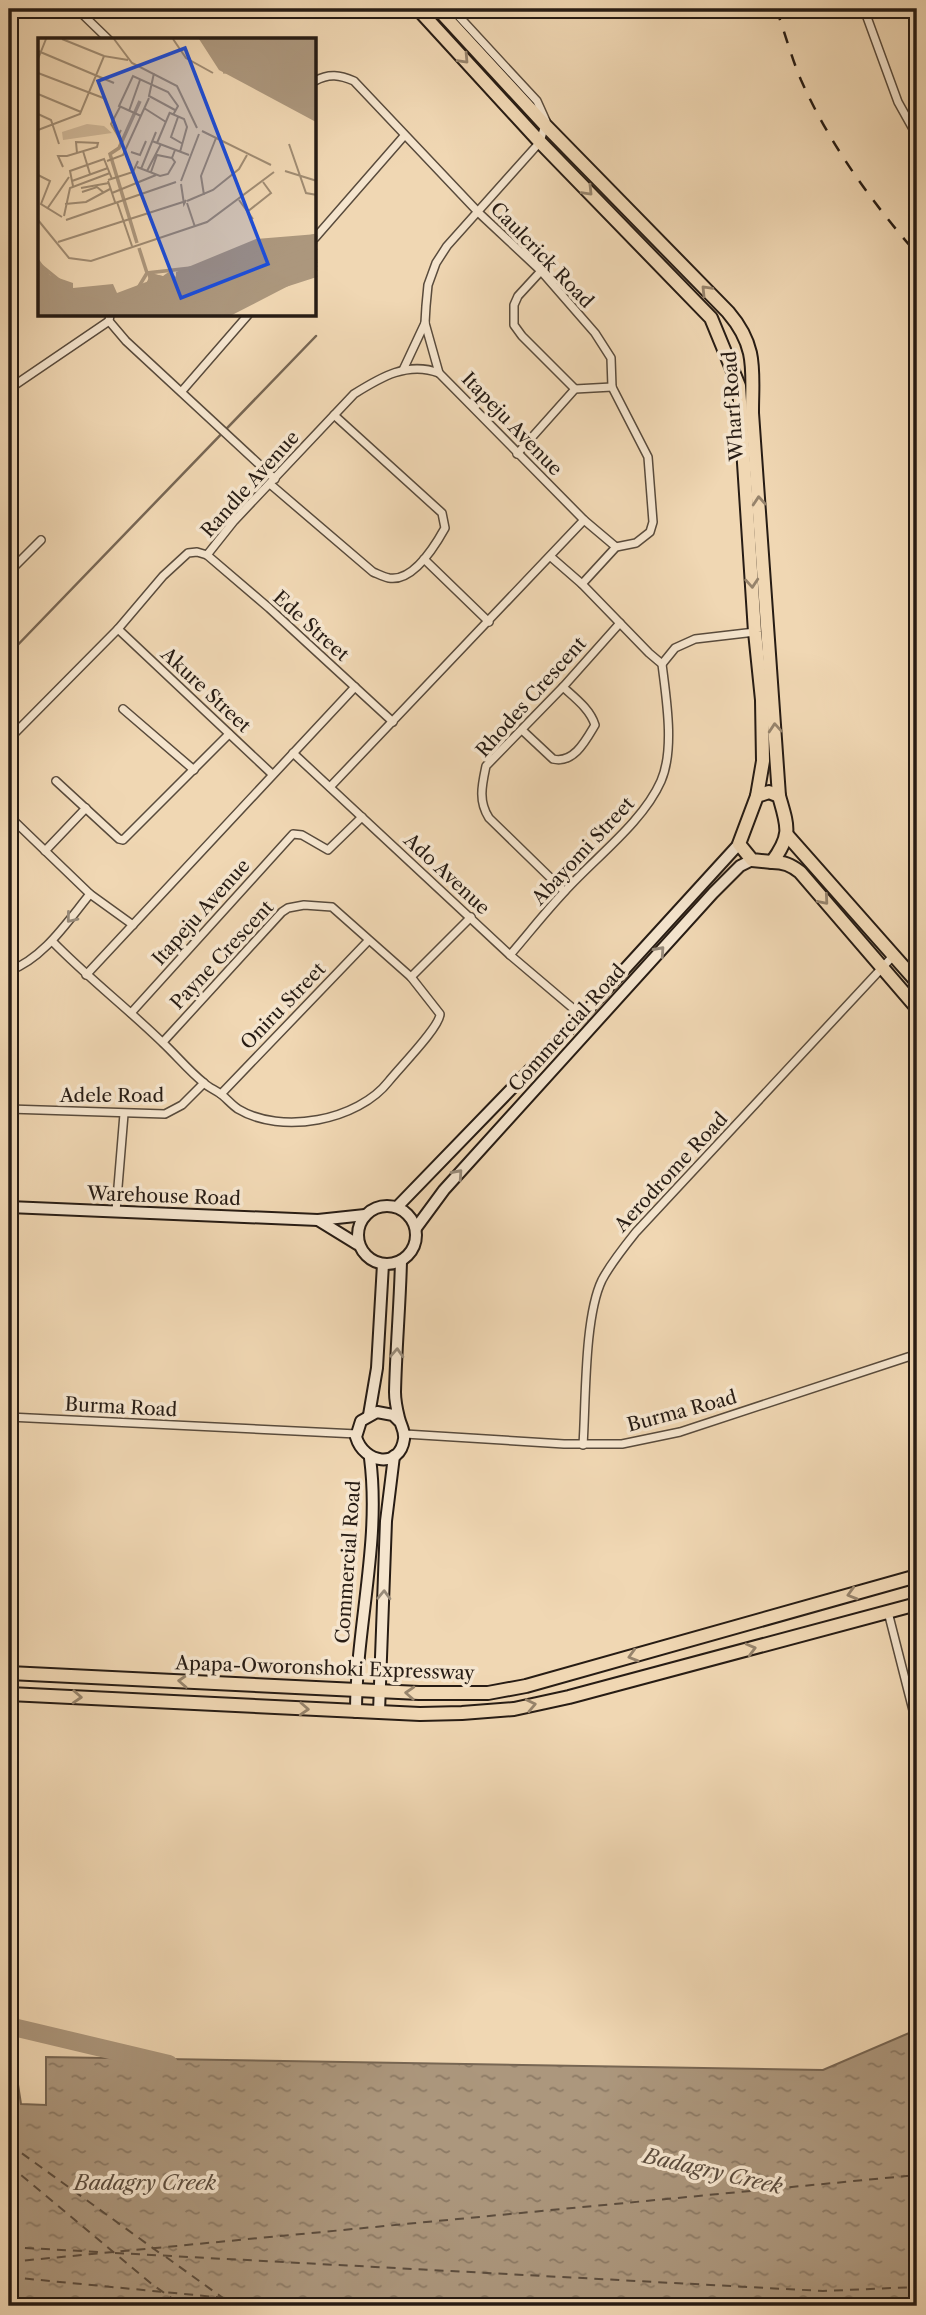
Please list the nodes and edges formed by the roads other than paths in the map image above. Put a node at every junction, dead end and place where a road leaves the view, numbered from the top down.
1 (77, 9) edge
2 (418, 9) edge
3 (438, 9) edge
4 (452, 9) edge
5 (864, 9) edge
6 (108, 38) edge
7 (317, 80) edge
8 (545, 125) junction
9 (917, 135) edge
10 (404, 136) junction
11 (540, 142) junction
12 (479, 213) junction
13 (317, 236) edge
14 (541, 271) junction
15 (246, 317) edge
16 (109, 318) edge
17 (425, 323) junction
18 (403, 370) junction
19 (439, 373) junction
20 (612, 387) junction
21 (9, 389) edge
22 (575, 389) junction
23 (182, 391) junction
24 (334, 415) junction
25 (517, 454) junction
26 (272, 481) junction
27 (584, 520) junction
28 (41, 540) dead end
29 (616, 547) junction
30 (207, 555) junction
31 (551, 557) junction
32 (424, 559) junction
33 (9, 572) edge
34 (582, 584) junction
35 (489, 622) junction
36 (620, 623) junction
37 (118, 629) junction
38 (755, 632) junction
39 (662, 664) junction
40 (355, 687) junction
41 (563, 687) junction
42 (123, 709) dead end
43 (393, 722) junction
44 (522, 730) junction
45 (229, 733) junction
46 (9, 738) edge
47 (293, 753) junction
48 (194, 770) junction
49 (272, 774) junction
50 (56, 781) dead end
51 (330, 787) junction
52 (757, 796) junction
53 (779, 796) junction
54 (86, 808) junction
55 (9, 816) edge
56 (362, 817) junction
57 (788, 835) junction
58 (739, 844) junction
59 (46, 851) junction
60 (752, 860) junction
61 (772, 862) junction
62 (565, 891) junction
63 (90, 894) junction
64 (471, 917) junction
65 (133, 925) junction
66 (52, 941) junction
67 (368, 941) junction
68 (510, 955) junction
69 (894, 955) junction
70 (882, 968) junction
71 (9, 971) edge
72 (86, 975) junction
73 (411, 977) junction
74 (917, 982) edge
75 (917, 1008) edge
76 (131, 1013) junction
77 (582, 1016) junction
78 (163, 1042) junction
79 (204, 1083) junction
80 (220, 1094) junction
81 (9, 1109) edge
82 (124, 1114) junction
83 (9, 1207) edge
84 (397, 1208) junction
85 (116, 1211) junction
86 (365, 1215) junction
87 (318, 1220) junction
88 (416, 1228) junction
89 (357, 1244) junction
90 (401, 1261) junction
91 (383, 1264) junction
92 (917, 1354) edge
93 (369, 1415) junction
94 (9, 1417) edge
95 (400, 1421) junction
96 (357, 1434) junction
97 (405, 1434) junction
98 (583, 1445) junction
99 (394, 1456) junction
100 (370, 1458) junction
101 (917, 1576) edge
102 (917, 1604) edge
103 (888, 1612) junction
104 (9, 1672) edge
105 (356, 1689) junction
106 (381, 1691) junction
107 (9, 1694) edge
108 (356, 1712) junction
109 (379, 1712) junction
110 (917, 1726) edge

1 - 6 street
2 -> 11 main road, Wharf Road
3 - 8 main road, Wharf Road
4 - 8 street
5 - 9 street
7 - 10 street, Caulcrick Road
8 - 11 street, Itapeju Avenue
53 -> 8 main road, Wharf Road
10 - 12 street, Caulcrick Road
10 - 13 street
11 - 12 street, Itapeju Avenue
11 -> 38 main road, Wharf Road
12 - 14 street, Caulcrick Road
12 - 17 street, Itapeju Avenue
14 - 20 street, Caulcrick Road
14 - 22 street
15 - 23 street
16 - 21 street
16 - 23 street
17 - 18 street
17 - 19 street, Itapeju Avenue
18 - 19 street
18 - 24 street, Randle Avenue
19 - 25 street, Itapeju Avenue
20 - 22 street
20 - 29 street, Caulcrick Road
22 - 25 street
23 - 26 street
24 - 26 street, Randle Avenue
24 - 32 street
25 - 27 street, Itapeju Avenue
26 - 30 street, Randle Avenue
26 - 32 street
27 - 29 street, Itapeju Avenue
27 - 31 street
28 - 33 street
29 - 34 street, Caulcrick Road
30 - 37 street, Randle Avenue
30 - 40 street, Ede Street
31 - 34 street
31 - 35 street
32 - 35 street
34 - 36 street
35 - 43 street
36 - 39 street
36 - 41 street, Rhodes Crescent
37 - 45 street, Akure Street
37 - 46 street, Randle Avenue
38 - 39 street
38 - 52 main road, Wharf Road
39 - 62 street, Abayomi Street
40 - 43 street, Ede Street
40 - 47 street
41 - 44 street, Rhodes Crescent
41 - 44 street
42 - 48 street
43 - 51 street
44 - 62 street, Rhodes Crescent
45 - 48 street
45 - 49 street, Akure Street
47 - 49 street
47 - 51 street, Ado Avenue
48 - 54 street
49 - 65 street
50 - 54 street
51 - 56 street, Ado Avenue
52 - 53 main road
52 - 58 main road, Wharf Road
53 - 57 main road, Wharf Road
54 - 59 street
55 - 59 street
56 - 64 street, Ado Avenue
56 - 76 street, Itapeju Avenue
57 - 61 main road
57 - 69 main road
58 - 60 main road
58 - 77 main road, Commercial Road
59 - 63 street
60 - 61 main road
88 -> 60 main road, Commercial Road
61 -> 70 main road
62 - 68 street, Abayomi Street
63 - 65 street
63 -> 66 street
64 - 68 street, Ado Avenue
64 - 73 street
65 - 72 street
66 - 71 street
66 - 72 street
67 - 73 street, Payne Crescent
67 - 78 street, Payne Crescent
67 - 80 street, Oniru Street
68 - 77 street, Ado Avenue
69 - 70 street, Aerodrome Road
69 - 74 main road
70 - 75 main road
70 - 98 street, Aerodrome Road
72 - 76 street
73 - 80 street, Payne Crescent
76 - 78 street
77 - 84 main road, Commercial Road
78 - 79 street
79 - 80 street
79 - 82 street, Adele Road
81 - 82 street, Adele Road
82 - 85 street
83 - 85 main road, Warehouse Road
84 - 86 main road
84 - 88 main road
85 - 87 main road, Warehouse Road
86 - 87 main road, Warehouse Road
86 - 89 main road
87 - 89 main road, Warehouse Road
88 - 90 main road
89 - 91 main road
90 - 91 main road
95 -> 90 main road
91 - 93 main road
92 - 98 street, Burma Road
93 - 95 main road
93 - 96 main road
94 - 96 street, Burma Road
95 - 97 main road
96 - 100 main road
97 - 98 street, Burma Road
97 - 99 main road
99 - 100 main road
106 -> 99 main road, Commercial Road
100 - 105 main road, Commercial Road
101 -> 106 main road, Apapa-Oworonshoki Expressway
102 - 103 main road, Apapa-Oworonshoki Expressway
109 -> 103 main road, Apapa-Oworonshoki Expressway
103 - 110 street
105 -> 104 main road, Apapa-Oworonshoki Expressway
105 - 106 main road, Apapa-Oworonshoki Expressway
105 - 108 main road, Commercial Road
106 - 109 main road, Commercial Road
107 -> 108 main road, Apapa-Oworonshoki Expressway
108 - 109 main road, Apapa-Oworonshoki Expressway

